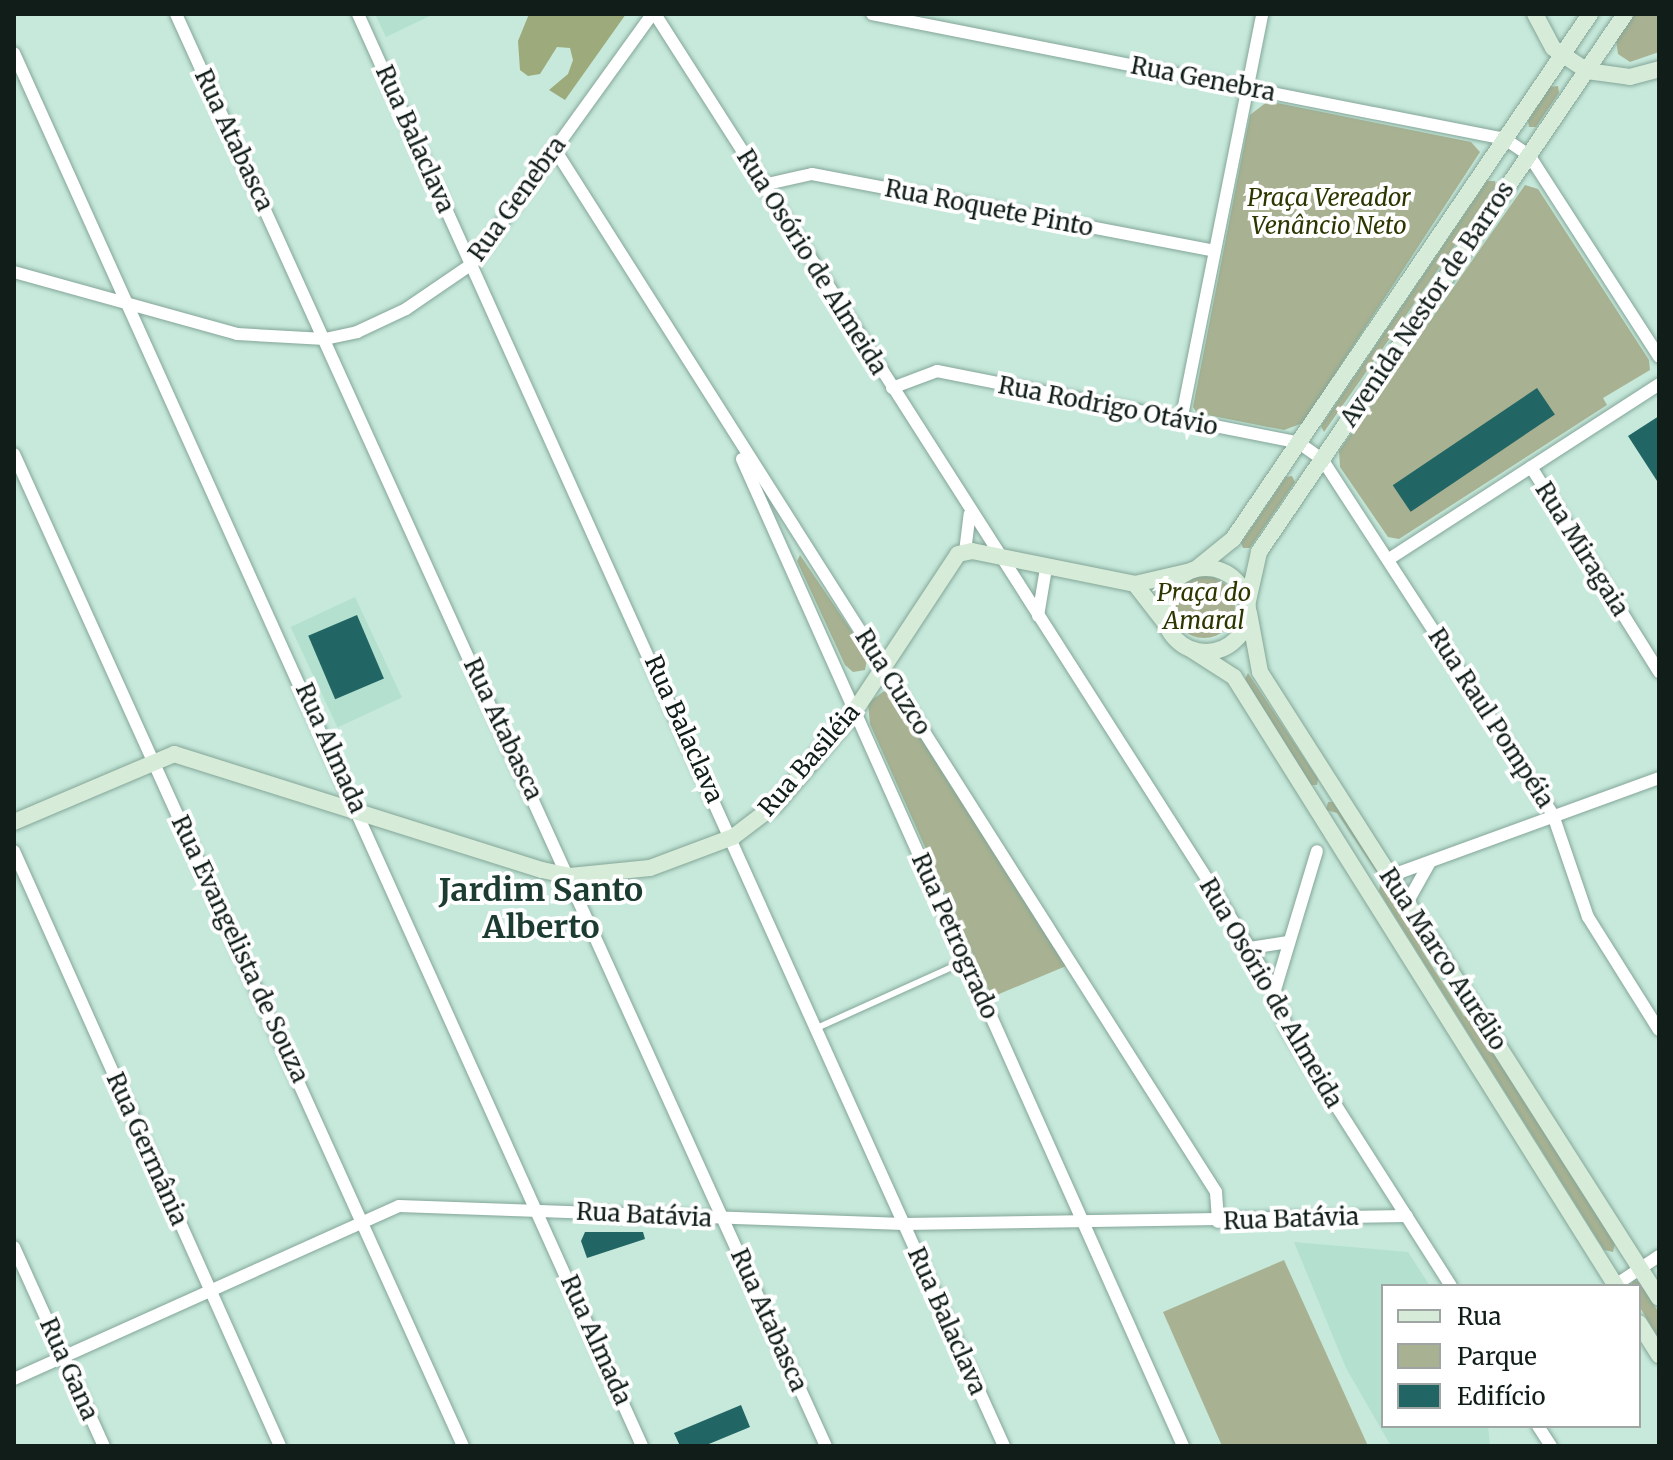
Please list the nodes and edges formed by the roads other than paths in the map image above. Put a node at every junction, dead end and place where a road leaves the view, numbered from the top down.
1 (176, 14) edge
2 (358, 14) edge
3 (654, 14) edge
4 (872, 14) edge
5 (1262, 14) edge
6 (1535, 14) edge
7 (1590, 14) edge
8 (1625, 14) edge
9 (14, 53) edge
10 (1561, 57) junction
11 (1659, 69) edge
12 (1587, 71) junction
13 (1247, 88) junction
14 (1505, 139) junction
15 (554, 148) junction
16 (1529, 155) junction
17 (763, 185) junction
18 (1215, 251) junction
19 (472, 264) junction
20 (14, 272) edge
21 (129, 305) junction
22 (325, 339) junction
23 (1659, 357) edge
24 (1659, 384) edge
25 (892, 388) junction
26 (1181, 421) junction
27 (728, 425) junction
28 (1299, 443) junction
29 (14, 454) edge
30 (1322, 459) junction
31 (1531, 467) junction
32 (970, 510) junction
33 (965, 552) junction
34 (1002, 558) junction
35 (1389, 559) junction
36 (1046, 568) junction
37 (1192, 570) junction
38 (1135, 584) junction
39 (1248, 607) junction
40 (1038, 619) junction
41 (1167, 626) junction
42 (1192, 650) junction
43 (882, 665) junction
44 (1659, 672) edge
45 (854, 712) junction
46 (153, 760) junction
47 (1659, 778) edge
48 (1336, 791) junction
49 (1315, 805) junction
50 (360, 813) junction
51 (1553, 815) junction
52 (14, 822) edge
53 (733, 837) junction
54 (14, 851) edge
55 (1317, 851) dead end
56 (1430, 862) junction
57 (570, 876) junction
58 (1390, 876) junction
59 (1407, 903) junction
60 (1287, 942) junction
61 (1250, 948) junction
62 (966, 960) junction
63 (1275, 990) junction
64 (819, 1027) junction
65 (1659, 1030) edge
66 (537, 1208) junction
67 (1407, 1216) junction
68 (363, 1219) junction
69 (724, 1220) junction
70 (1218, 1222) junction
71 (904, 1224) junction
72 (1085, 1225) junction
73 (14, 1247) edge
74 (1659, 1256) edge
75 (1640, 1268) junction
76 (1450, 1284) edge
77 (1614, 1284) edge
78 (1618, 1284) edge
79 (209, 1288) junction
80 (1659, 1298) edge
81 (1641, 1326) edge
82 (1659, 1355) edge
83 (63, 1356) junction
84 (14, 1379) edge
85 (1539, 1428) edge
86 (104, 1446) edge
87 (280, 1446) edge
88 (463, 1446) edge
89 (642, 1446) edge
90 (826, 1446) edge
91 (1004, 1446) edge
92 (1183, 1446) edge
93 (1551, 1446) edge

1 - 22 street, Rua Atabasca
2 - 19 street, Rua Balaclava
3 - 15 street, Rua Genebra
3 - 17 street, Rua Osório de Almeida
4 - 13 street, Rua Genebra
5 - 13 street
6 - 10 street
7 - 10 street, Avenida Nestor de Barros
8 - 12 street, Avenida Nestor de Barros
9 - 21 street, Rua Almada
10 - 12 street
10 - 14 street, Avenida Nestor de Barros
11 - 12 street
12 - 16 street, Avenida Nestor de Barros
13 - 14 street, Rua Genebra
13 - 18 street
14 - 16 street, Rua Genebra
14 - 28 street, Avenida Nestor de Barros
15 - 19 street, Rua Genebra
15 - 27 street, Rua Cuzco
16 - 23 street
16 - 30 street, Avenida Nestor de Barros
17 - 18 street, Rua Roquete Pinto
17 - 25 street, Rua Osório de Almeida
18 - 26 street
19 - 22 street, Rua Genebra
19 - 53 street, Rua Balaclava
20 - 21 street, Rua Genebra
21 - 22 street, Rua Genebra
21 - 50 street, Rua Almada
22 - 57 street, Rua Atabasca
24 - 31 street
25 - 26 street, Rua Rodrigo Otávio
25 - 32 street, Rua Osório de Almeida
26 - 28 street, Rua Rodrigo Otávio
27 - 43 street, Rua Cuzco
27 - 45 street, Rua Petrogrado
28 - 30 street, Rua Rodrigo Otávio
28 - 37 street, Avenida Nestor de Barros
29 - 46 street, Rua Evangelista de Souza
30 - 35 street, Rua Raul Pompéia
30 - 39 street, Avenida Nestor de Barros
31 - 35 street
31 - 44 street, Rua Miragaia
32 - 33 street
32 - 34 street, Rua Osório de Almeida
33 - 34 street
33 - 43 street, Rua Basiléia
34 - 36 street
34 - 40 street, Rua Osório de Almeida
35 - 51 street, Rua Raul Pompéia
36 - 38 street
36 - 40 street
37 - 38 street
37 - 39 street
37 - 41 street
38 - 41 street
39 - 42 street
39 - 48 street, Rua Marco Aurélio
40 - 61 street, Rua Osório de Almeida
41 - 42 street
42 - 49 street, Rua Marco Aurélio
43 - 45 street, Rua Basiléia
43 - 70 street, Rua Cuzco
45 - 53 street, Rua Basiléia
45 - 62 street, Rua Petrogrado
46 - 50 street, Rua Basiléia
46 - 52 street, Rua Basiléia
46 - 68 street, Rua Evangelista de Souza
47 - 51 street
48 - 49 street
48 - 58 street, Rua Marco Aurélio
49 - 77 street, Rua Marco Aurélio
50 - 57 street, Rua Basiléia
50 - 66 street, Rua Almada
51 - 56 street
51 - 65 street, Rua Raul Pompéia
53 - 57 street, Rua Basiléia
53 - 64 street, Rua Balaclava
54 - 79 street, Rua Germânia
55 - 60 street
56 - 58 street
56 - 59 street
57 - 69 street, Rua Atabasca
58 - 59 street, Rua Marco Aurélio
59 - 75 street, Rua Marco Aurélio
60 - 61 street
60 - 63 street
61 - 63 street, Rua Osório de Almeida
62 - 64 lane
62 - 72 street, Rua Petrogrado
63 - 67 street, Rua Osório de Almeida
64 - 71 street, Rua Balaclava
66 - 68 street, Rua Batávia
66 - 69 street, Rua Batávia
66 - 89 street, Rua Almada
67 - 70 street, Rua Batávia
67 - 76 street, Rua Osório de Almeida
68 - 79 street, Rua Batávia
68 - 88 street, Rua Evangelista de Souza
69 - 71 street, Rua Batávia
69 - 90 street, Rua Atabasca
70 - 72 street, Rua Batávia
71 - 72 street, Rua Batávia
71 - 91 street, Rua Balaclava
72 - 92 street, Rua Petrogrado
73 - 83 street, Rua Gana
74 - 75 street
75 - 78 street
75 - 80 street, Rua Marco Aurélio
79 - 83 street, Rua Batávia
79 - 87 street, Rua Germânia
81 - 82 street
83 - 84 street, Rua Batávia
83 - 86 street, Rua Gana
85 - 93 street

